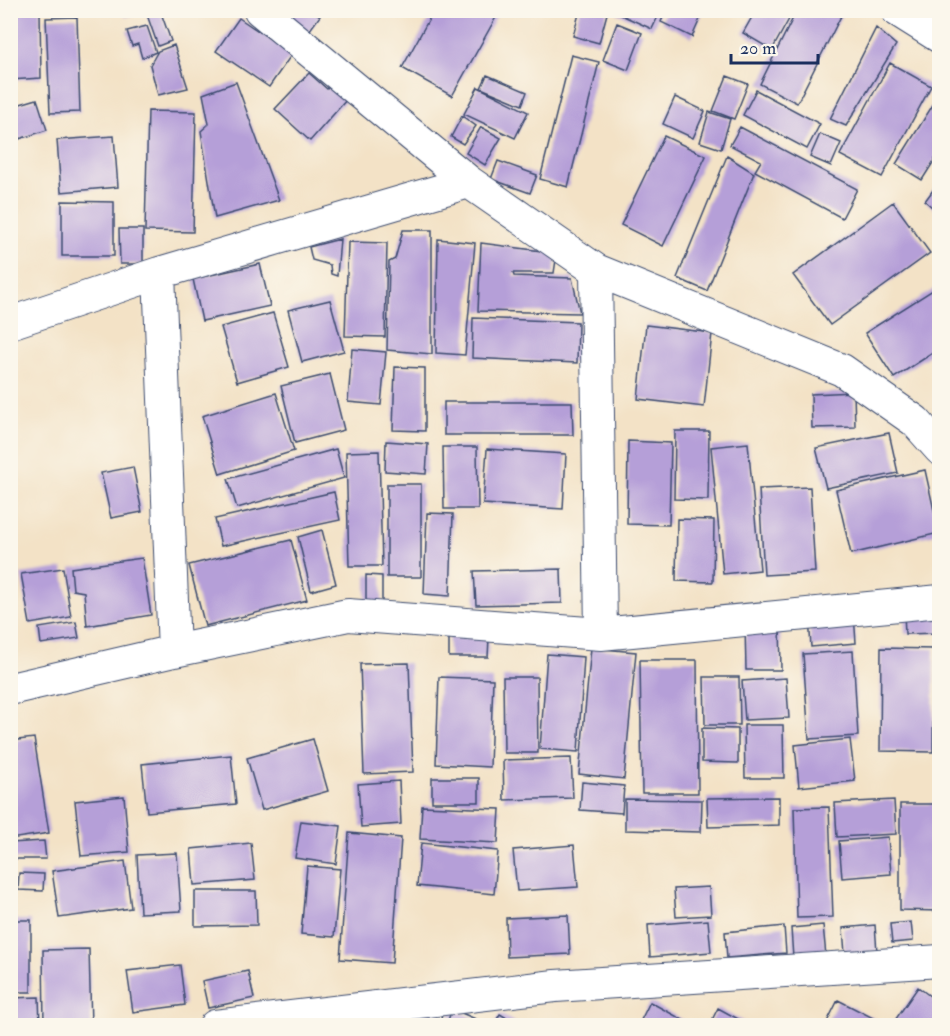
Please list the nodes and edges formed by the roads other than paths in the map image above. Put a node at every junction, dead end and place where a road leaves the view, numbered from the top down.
1 (260, 10) edge
2 (897, 10) edge
3 (939, 37) edge
4 (470, 182) junction
5 (596, 270) junction
6 (159, 273) junction
7 (10, 323) edge
8 (939, 449) edge
9 (939, 600) edge
10 (601, 634) junction
11 (174, 651) junction
12 (10, 689) edge
13 (939, 961) edge
14 (321, 1020) edge
15 (215, 1026) edge

1 - 4 street
2 - 3 street
4 - 5 street
4 - 6 street
5 - 8 street
5 - 10 street
6 - 7 street
6 - 11 street
9 - 10 street
10 - 11 street
11 - 12 street
13 - 14 street
14 - 15 street

